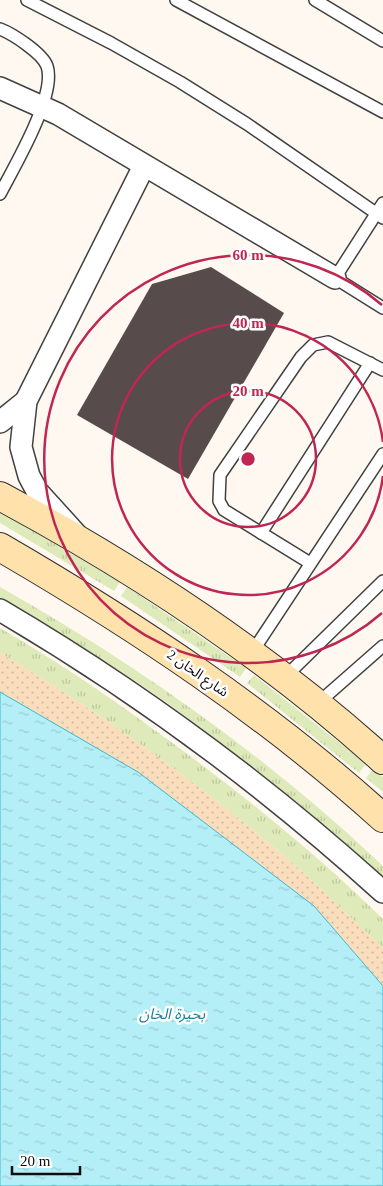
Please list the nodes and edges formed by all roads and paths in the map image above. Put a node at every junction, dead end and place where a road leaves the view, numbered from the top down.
1 (27, 0) edge
2 (176, 0) edge
3 (315, 0) edge
4 (0, 29) edge
5 (383, 41) edge
6 (0, 88) edge
7 (43, 107) junction
8 (383, 112) edge
9 (144, 166) junction
10 (0, 194) edge
11 (383, 203) edge
12 (379, 217) edge
13 (335, 278) junction
14 (368, 298) junction
15 (383, 298) edge
16 (383, 308) edge
17 (370, 363) junction
18 (383, 370) edge
19 (26, 400) junction
20 (0, 422) edge
21 (383, 454) edge
22 (0, 496) edge
23 (261, 533) junction
24 (81, 542) junction
25 (0, 547) edge
26 (310, 564) junction
27 (383, 582) edge
28 (0, 610) edge
29 (383, 646) edge
30 (251, 654) junction
31 (284, 678) junction
32 (316, 704) junction
33 (382, 757) edge
34 (383, 818) edge
35 (383, 892) edge

1 - 12 lane
2 - 8 lane
3 - 5 lane
4 - 7 lane
6 - 7 street
7 - 9 street
7 - 10 lane
9 - 13 street
9 - 19 street
11 - 12 lane
12 - 13 lane
13 - 14 lane
14 - 15 lane
14 - 16 lane
17 - 18 lane
17 - 23 lane
17 - 23 lane
19 - 20 street
19 - 24 street
21 - 26 lane
22 - 24 main road
23 - 26 lane
24 - 30 main road
25 - 34 main road, شارع الخان 2
26 - 30 lane
27 - 31 lane
28 - 35 street
29 - 32 lane
30 - 31 main road
31 - 32 main road
32 - 33 main road

